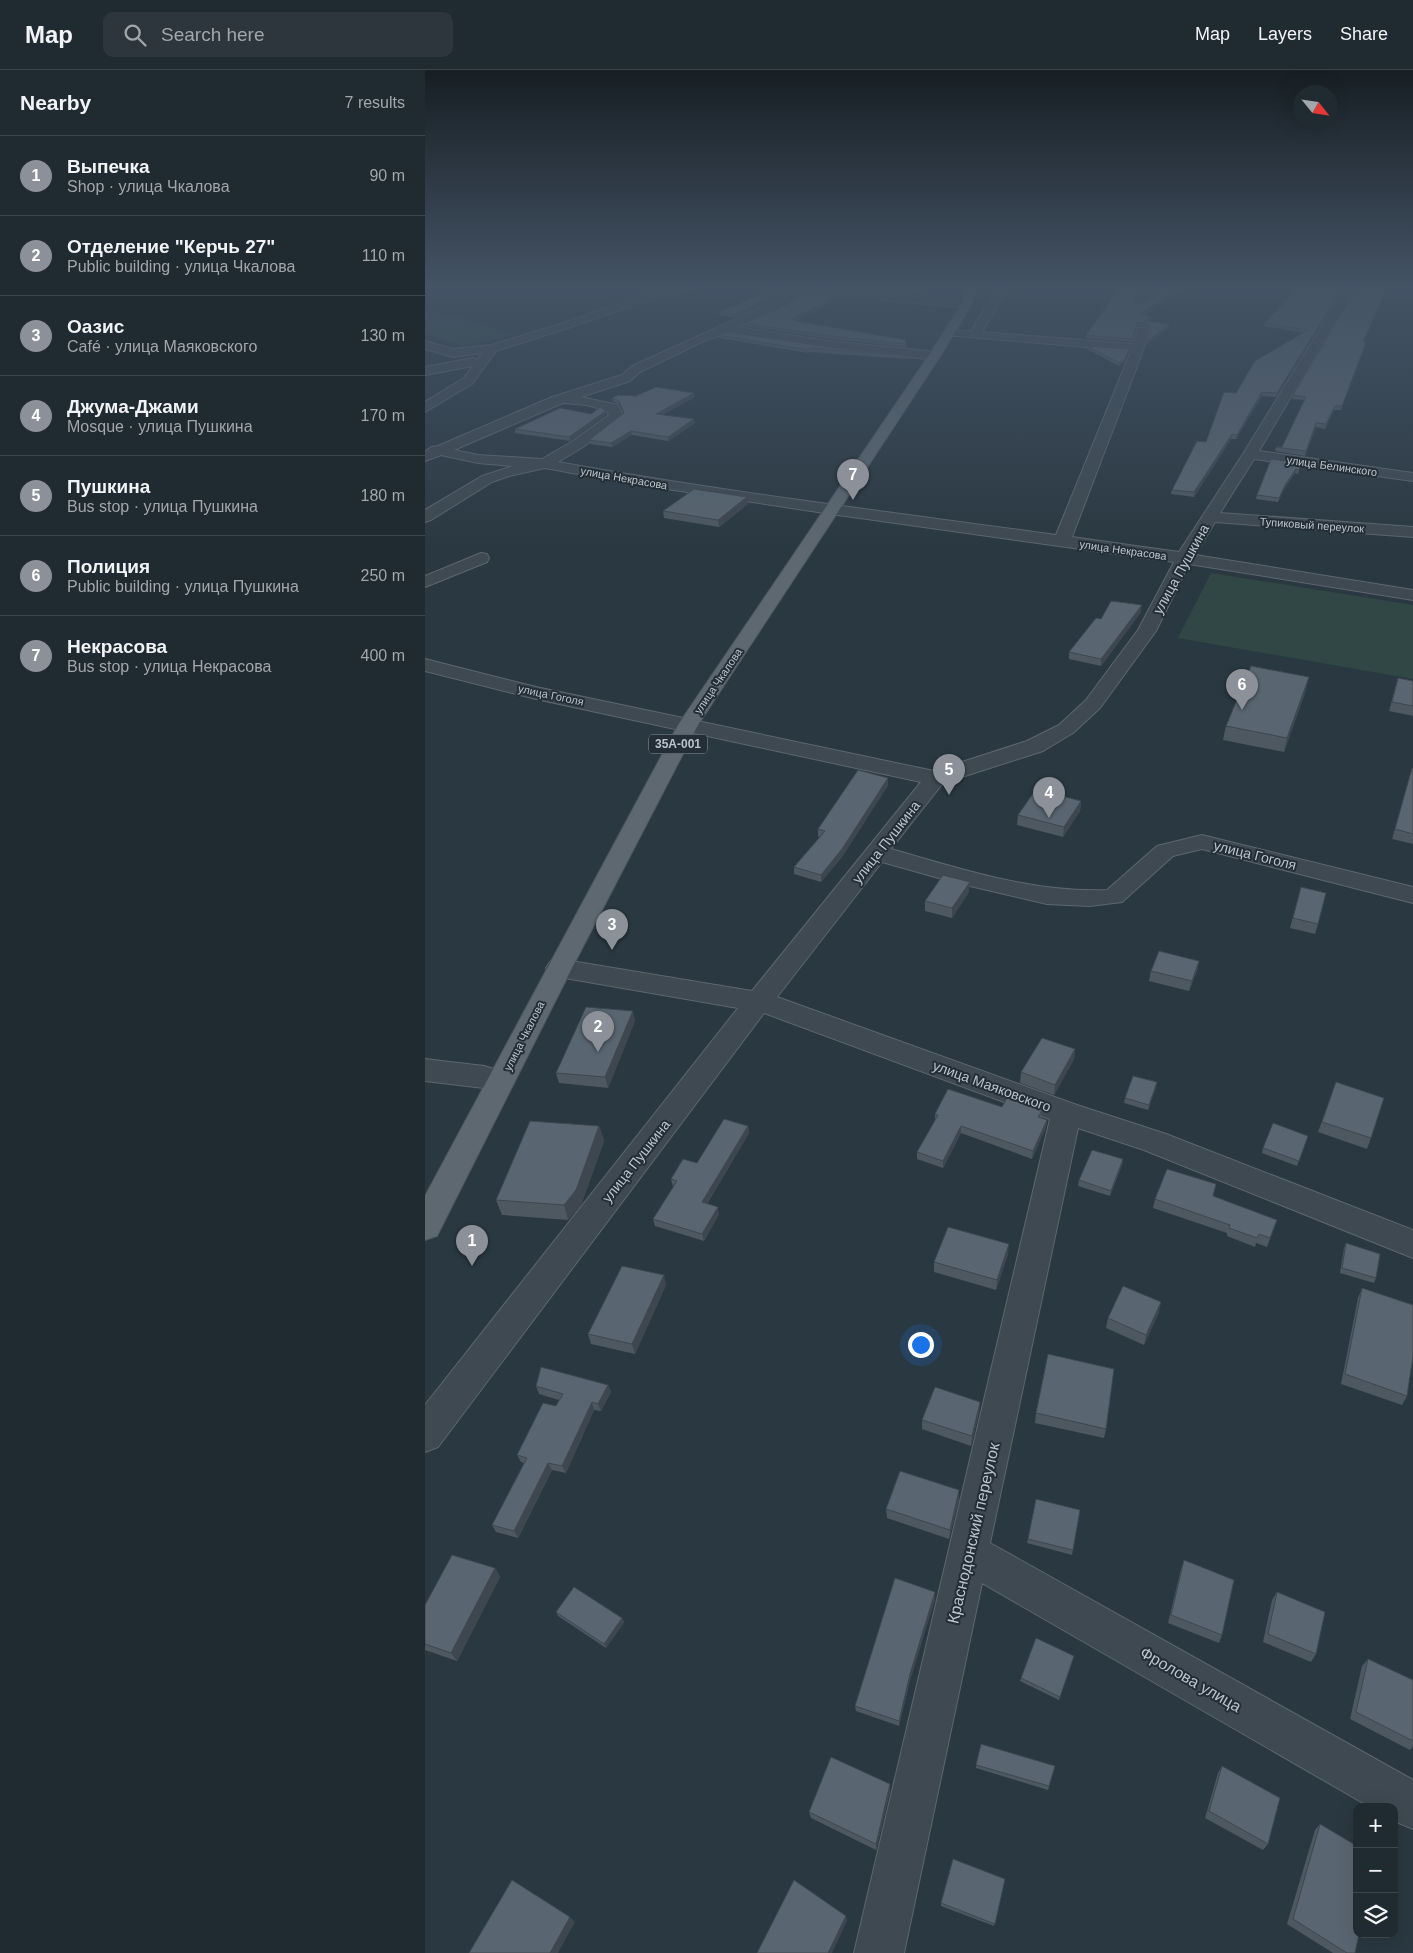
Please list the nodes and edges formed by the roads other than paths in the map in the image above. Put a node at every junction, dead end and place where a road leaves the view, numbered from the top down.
1 (473, 375) edge
2 (629, 375) edge
3 (918, 375) edge
4 (1127, 375) edge
5 (1298, 375) edge
6 (557, 400) junction
7 (425, 408) edge
8 (425, 448) edge
9 (441, 451) junction
10 (1250, 454) junction
11 (425, 457) edge
12 (545, 464) junction
13 (1413, 477) edge
14 (828, 508) junction
15 (425, 517) edge
16 (1210, 517) junction
17 (1413, 532) edge
18 (1062, 541) junction
19 (481, 558) dead end
20 (1184, 558) junction
21 (425, 582) edge
22 (1413, 595) edge
23 (425, 665) edge
24 (683, 724) junction
25 (935, 778) junction
26 (878, 853) junction
27 (1413, 895) edge
28 (551, 967) junction
29 (759, 1001) junction
30 (425, 1070) edge
31 (493, 1079) junction
32 (1067, 1114) junction
33 (425, 1190) edge
34 (425, 1227) edge
35 (1413, 1244) edge
36 (425, 1434) edge
37 (969, 1553) junction
38 (1413, 1806) edge
39 (879, 1953) edge

1 - 7 street
2 - 6 street
3 - 14 main road, улица Чкалова / 35А-001
4 - 18 street
5 - 10 street, улица Пушкина
6 - 9 street
6 - 12 street
8 - 9 street, улица Некрасова
9 - 11 street
9 - 12 street, улица Некрасова
10 - 13 street, улица Белинского
10 - 16 street, улица Пушкина
12 - 14 street, улица Некрасова
12 - 15 street
14 - 18 street, улица Некрасова
14 - 24 main road, улица Чкалова / 35А-001
16 - 17 street, Тупиковый переулок
16 - 20 street, улица Пушкина
18 - 20 street, улица Некрасова
19 - 21 street
20 - 22 street, улица Некрасова
20 - 25 street, улица Пушкина
23 - 24 street, улица Гоголя
24 - 25 street, улица Гоголя
24 - 28 main road, улица Чкалова / 35А-001
25 - 26 street, улица Пушкина
26 - 27 street, улица Гоголя
26 - 29 street, улица Пушкина
28 - 29 street, улица Маяковского
28 - 31 main road, улица Чкалова / 35А-001
29 - 32 street, улица Маяковского
29 - 36 street, улица Пушкина
30 - 31 street
31 - 33 main road, улица Чкалова / 35А-001
31 - 34 main road, улица Чкалова / 35А-001
32 - 35 street, улица Маяковского
32 - 37 street, Краснодонский переулок
37 - 38 street, Фролова улица
37 - 39 street, Краснодонский переулок

